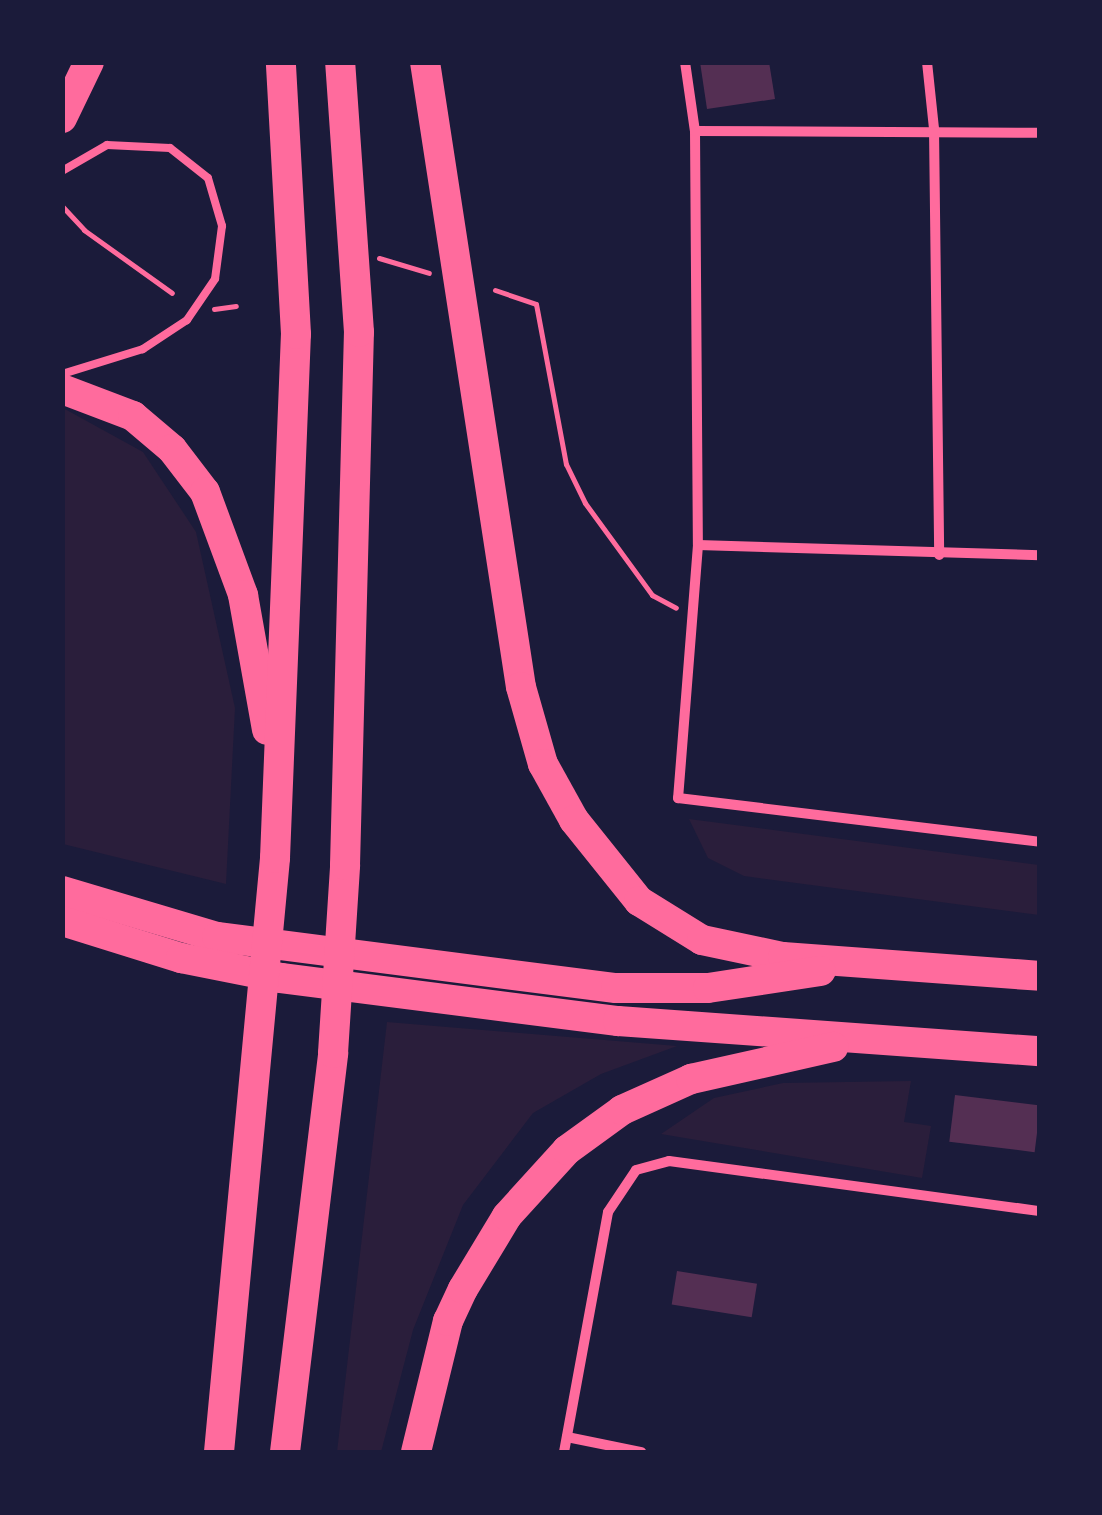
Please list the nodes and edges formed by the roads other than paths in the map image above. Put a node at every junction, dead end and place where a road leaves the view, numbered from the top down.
1 (89, 62) edge
2 (281, 62) edge
3 (340, 62) edge
4 (425, 62) edge
5 (685, 62) edge
6 (927, 62) edge
7 (62, 118) edge
8 (934, 129) junction
9 (695, 131) junction
10 (1040, 133) edge
11 (62, 171) edge
12 (62, 374) edge
13 (62, 390) edge
14 (698, 546) junction
15 (939, 554) junction
16 (1040, 556) edge
17 (1040, 842) edge
18 (275, 858) junction
19 (62, 891) edge
20 (62, 921) edge
21 (923, 964) junction
22 (1040, 976) edge
23 (891, 1040) junction
24 (1040, 1051) edge
25 (1040, 1210) edge
26 (567, 1437) junction
27 (219, 1452) edge
28 (285, 1452) edge
29 (416, 1452) edge
30 (564, 1452) edge
31 (641, 1452) edge

1 - 7 highway
2 - 18 highway
3 - 28 highway
4 - 21 highway
5 - 9 street
6 - 8 street
8 - 9 street
8 - 10 street
8 - 15 street
9 - 14 street
11 - 12 lane
13 - 18 highway
14 - 15 street
14 - 17 street
15 - 16 street
18 - 27 highway
19 - 21 highway
20 - 23 highway
21 - 22 highway
23 - 24 highway
23 - 29 highway
25 - 26 street
26 - 30 street
26 - 31 street

